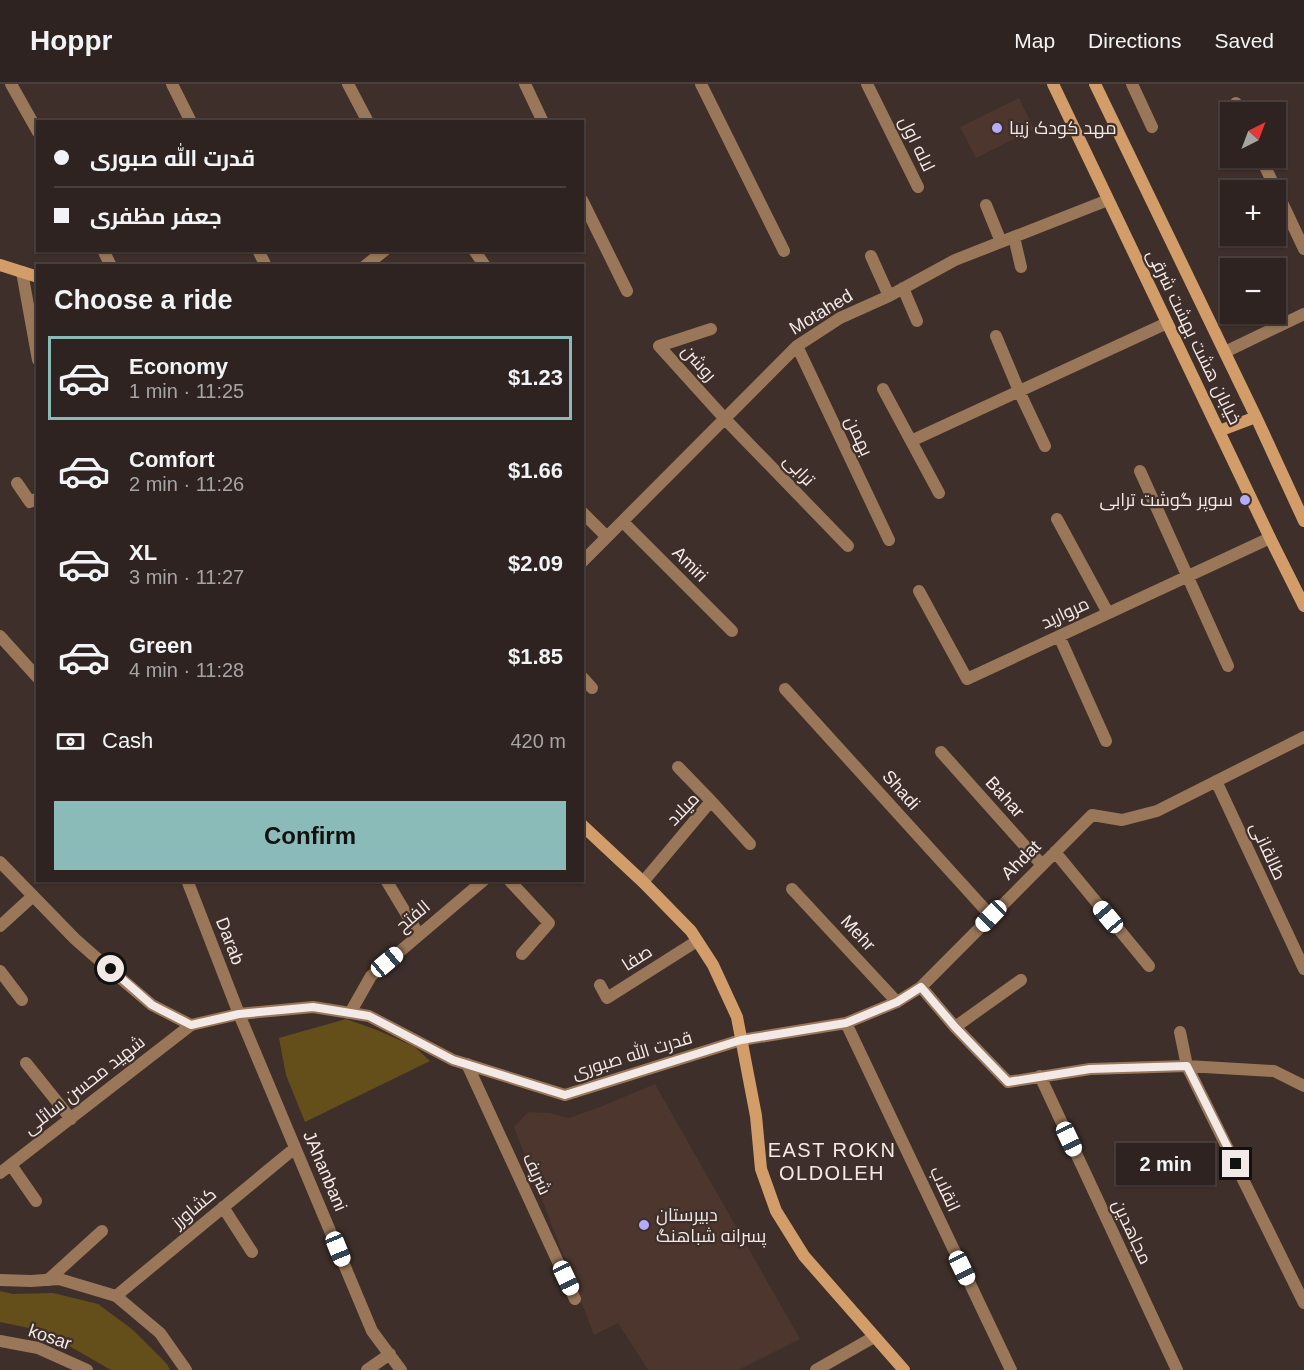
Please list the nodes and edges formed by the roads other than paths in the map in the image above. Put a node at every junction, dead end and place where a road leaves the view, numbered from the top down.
1 (11, 84) edge
2 (172, 84) edge
3 (348, 84) edge
4 (525, 84) edge
5 (701, 84) edge
6 (867, 84) edge
7 (1053, 84) edge
8 (1095, 84) edge
9 (1132, 84) edge
10 (190, 120) edge
11 (367, 120) edge
12 (542, 120) edge
13 (1152, 127) dead end
14 (36, 128) edge
15 (1266, 168) edge
16 (918, 188) dead end
17 (1108, 200) junction
18 (584, 204) edge
19 (986, 205) dead end
20 (1014, 237) junction
21 (1001, 242) junction
22 (1304, 249) edge
23 (784, 251) dead end
24 (382, 252) edge
25 (871, 256) dead end
26 (368, 264) edge
27 (0, 265) edge
28 (1021, 267) dead end
29 (22, 272) junction
30 (36, 276) edge
31 (903, 288) junction
32 (627, 291) dead end
33 (889, 296) junction
34 (1304, 314) edge
35 (917, 321) dead end
36 (1167, 323) junction
37 (711, 329) dead end
38 (996, 336) dead end
39 (797, 346) junction
40 (36, 349) edge
41 (1224, 352) junction
42 (883, 388) dead end
43 (1019, 391) junction
44 (1256, 417) junction
45 (725, 419) junction
46 (1219, 431) junction
47 (911, 441) junction
48 (1045, 446) dead end
49 (1140, 471) dead end
50 (17, 483) dead end
51 (939, 493) dead end
52 (36, 499) edge
53 (584, 514) edge
54 (1058, 519) dead end
55 (1304, 521) edge
56 (623, 522) junction
57 (607, 537) junction
58 (1270, 538) junction
59 (889, 540) dead end
60 (848, 546) dead end
61 (584, 560) edge
62 (1188, 576) junction
63 (919, 591) dead end
64 (1304, 606) edge
65 (1108, 613) junction
66 (732, 631) dead end
67 (0, 636) edge
68 (1059, 636) junction
69 (1228, 666) dead end
70 (36, 676) edge
71 (584, 679) edge
72 (592, 688) dead end
73 (785, 689) dead end
74 (1304, 737) edge
75 (1107, 741) dead end
76 (941, 752) dead end
77 (678, 767) dead end
78 (1216, 781) junction
79 (711, 801) junction
80 (584, 827) edge
81 (750, 844) dead end
82 (1055, 852) junction
83 (0, 862) edge
84 (1042, 865) junction
85 (188, 882) edge
86 (387, 882) edge
87 (482, 882) edge
88 (511, 882) edge
89 (643, 882) junction
90 (792, 889) dead end
91 (33, 896) junction
92 (991, 916) junction
93 (0, 926) edge
94 (419, 935) junction
95 (698, 941) junction
96 (522, 954) dead end
97 (1149, 966) dead end
98 (1304, 969) edge
99 (0, 970) edge
100 (1021, 980) dead end
101 (600, 986) dead end
102 (921, 987) junction
103 (22, 1000) dead end
104 (897, 1002) junction
105 (350, 1013) junction
106 (239, 1014) junction
107 (846, 1023) junction
108 (191, 1025) junction
109 (955, 1027) junction
110 (1180, 1032) dead end
111 (741, 1040) junction
112 (26, 1063) dead end
113 (467, 1064) junction
114 (1187, 1066) junction
115 (1040, 1077) junction
116 (1304, 1086) edge
117 (70, 1119) junction
118 (295, 1148) junction
119 (11, 1165) junction
120 (0, 1173) edge
121 (36, 1201) dead end
122 (223, 1207) junction
123 (102, 1231) dead end
124 (252, 1252) dead end
125 (0, 1280) edge
126 (48, 1280) junction
127 (116, 1296) junction
128 (575, 1299) dead end
129 (1304, 1303) edge
130 (874, 1337) junction
131 (0, 1341) edge
132 (390, 1354) junction
133 (87, 1370) edge
134 (186, 1370) edge
135 (367, 1370) edge
136 (402, 1370) edge
137 (816, 1370) edge
138 (904, 1370) edge
139 (1011, 1370) edge
140 (1177, 1370) edge

1 - 14 street
2 - 10 street
3 - 11 street
4 - 12 street
5 - 23 street
6 - 16 street, لاله اول
7 - 17 main road, خیابان هشت بهشت شرقی
8 - 41 main road, خیابان هشت بهشت شرقی
9 - 13 street
15 - 22 street
17 - 20 street, Motahed
17 - 36 main road, خیابان هشت بهشت شرقی
18 - 32 street
19 - 21 street
20 - 21 street, Motahed
20 - 28 street
21 - 31 street, Motahed
24 - 26 street
25 - 33 street
27 - 29 main road
29 - 30 main road
29 - 40 street
31 - 33 street, Motahed
31 - 35 street
33 - 39 street, Motahed
34 - 41 street
36 - 43 street
36 - 46 main road, خیابان هشت بهشت شرقی
37 - 45 street, روشن
38 - 43 street
39 - 45 street, Motahed
39 - 59 street, بهمن
41 - 44 main road, خیابان هشت بهشت شرقی
42 - 47 street
43 - 47 street
43 - 48 street
44 - 46 main road
44 - 55 main road, خیابان هشت بهشت شرقی
45 - 56 street, Motahed
45 - 60 street, ترابی
46 - 58 main road, خیابان هشت بهشت شرقی
47 - 51 street
49 - 62 street
50 - 52 street
53 - 57 street
54 - 65 street
56 - 57 street, Motahed
56 - 66 street, Amiri
57 - 61 street, Motahed
58 - 62 street, مروارید
58 - 64 main road, خیابان هشت بهشت شرقی
62 - 65 street, مروارید
62 - 69 street
63 - 68 street, مروارید
65 - 68 street, مروارید
67 - 70 street
68 - 75 street
71 - 72 street
73 - 92 street, Shadi
74 - 78 street, Ahdat
76 - 84 street, Bahar
77 - 79 street
78 - 82 street, Ahdat
78 - 98 street, طالقانی
79 - 81 street, میلاد
79 - 89 street, میلاد
80 - 89 main road
82 - 84 street, Ahdat
82 - 97 street
83 - 91 street
84 - 92 street, Ahdat
85 - 106 street, Darab
86 - 94 street
87 - 94 street, الفتح
88 - 96 street
89 - 95 main road
90 - 104 street, Mehr
91 - 93 street
91 - 108 street
92 - 102 street, Ahdat
94 - 105 street, الفتح
95 - 101 street, صفا
95 - 111 main road
99 - 103 street
100 - 109 street
102 - 104 street, Ahdat
102 - 109 street
104 - 107 street, Ahdat
105 - 106 street, قدرت الله صبوری
105 - 113 street, قدرت الله صبوری
106 - 108 street, قدرت الله صبوری
106 - 118 street, JAhanbani
107 - 111 street, Ahdat
107 - 139 street, انقلاب
108 - 117 street, شهید محسن سائلی
109 - 115 street
110 - 114 street
111 - 113 street, قدرت الله صبوری
111 - 130 main road
112 - 117 street
113 - 128 street, شریف
114 - 115 street
114 - 116 street
114 - 129 street
115 - 140 street, مجاهدین
117 - 119 street, شهید محسن سائلی
118 - 122 street, کشاورز
118 - 132 street, JAhanbani
119 - 120 street, شهید محسن سائلی
119 - 121 street
122 - 124 street
122 - 127 street, کشاورز
123 - 126 street
125 - 126 street
126 - 127 street
127 - 134 street
130 - 137 street
130 - 138 main road
131 - 133 street, kosar
132 - 135 street
132 - 136 street, JAhanbani

